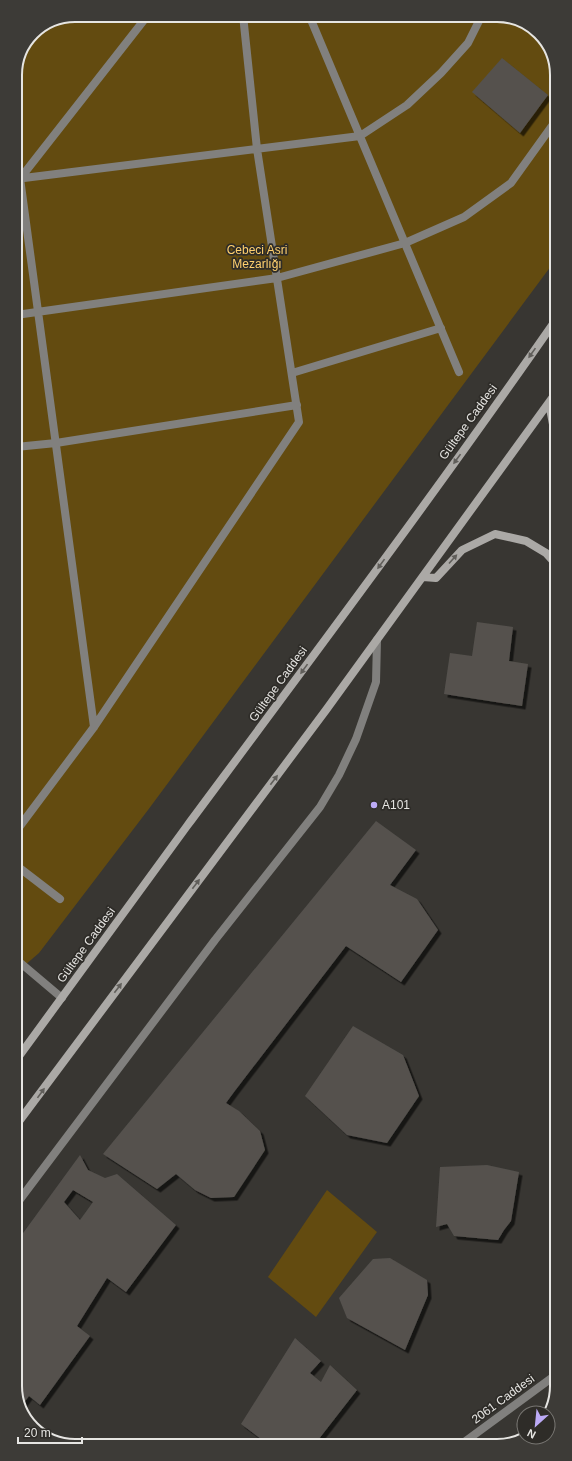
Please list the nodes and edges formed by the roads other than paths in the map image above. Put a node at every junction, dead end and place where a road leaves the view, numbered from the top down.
1 (142, 22) edge
2 (244, 22) edge
3 (312, 22) edge
4 (478, 22) edge
5 (550, 129) edge
6 (360, 136) junction
7 (257, 149) junction
8 (22, 175) edge
9 (22, 180) edge
10 (22, 212) edge
11 (405, 243) junction
12 (277, 278) junction
13 (38, 311) junction
14 (22, 314) edge
15 (550, 327) edge
16 (441, 328) junction
17 (459, 372) dead end
18 (292, 373) junction
19 (549, 403) joint
20 (297, 405) junction
21 (550, 408) edge
22 (56, 443) junction
23 (22, 446) edge
24 (550, 558) edge
25 (423, 577) junction
26 (377, 640) junction
27 (94, 727) junction
28 (22, 823) edge
29 (22, 870) edge
30 (60, 899) dead end
31 (22, 964) edge
32 (62, 998) junction
33 (22, 1052) edge
34 (22, 1119) edge
35 (22, 1197) edge
36 (550, 1379) edge
37 (468, 1439) edge

1 - 8 street
2 - 7 street
3 - 6 street
4 - 6 street
5 - 11 street
6 - 7 street
6 - 11 street
7 - 9 street
7 - 12 street
10 - 13 street
11 - 12 street
11 - 16 street
12 - 13 street
12 - 18 street
13 - 14 street
13 - 22 street
15 -> 32 main road, Gültepe Caddesi
16 - 17 street
16 - 18 street
18 - 20 street
19 - 21 main road
19 - 25 main road
20 - 22 street
20 - 27 street
22 - 23 street
22 - 27 street
25 -> 24 main road
25 - 26 main road
34 -> 26 main road
26 - 35 street
27 - 28 street
29 - 30 street
31 - 32 street
32 - 33 main road, Gültepe Caddesi
36 - 37 street, 2061 Caddesi

